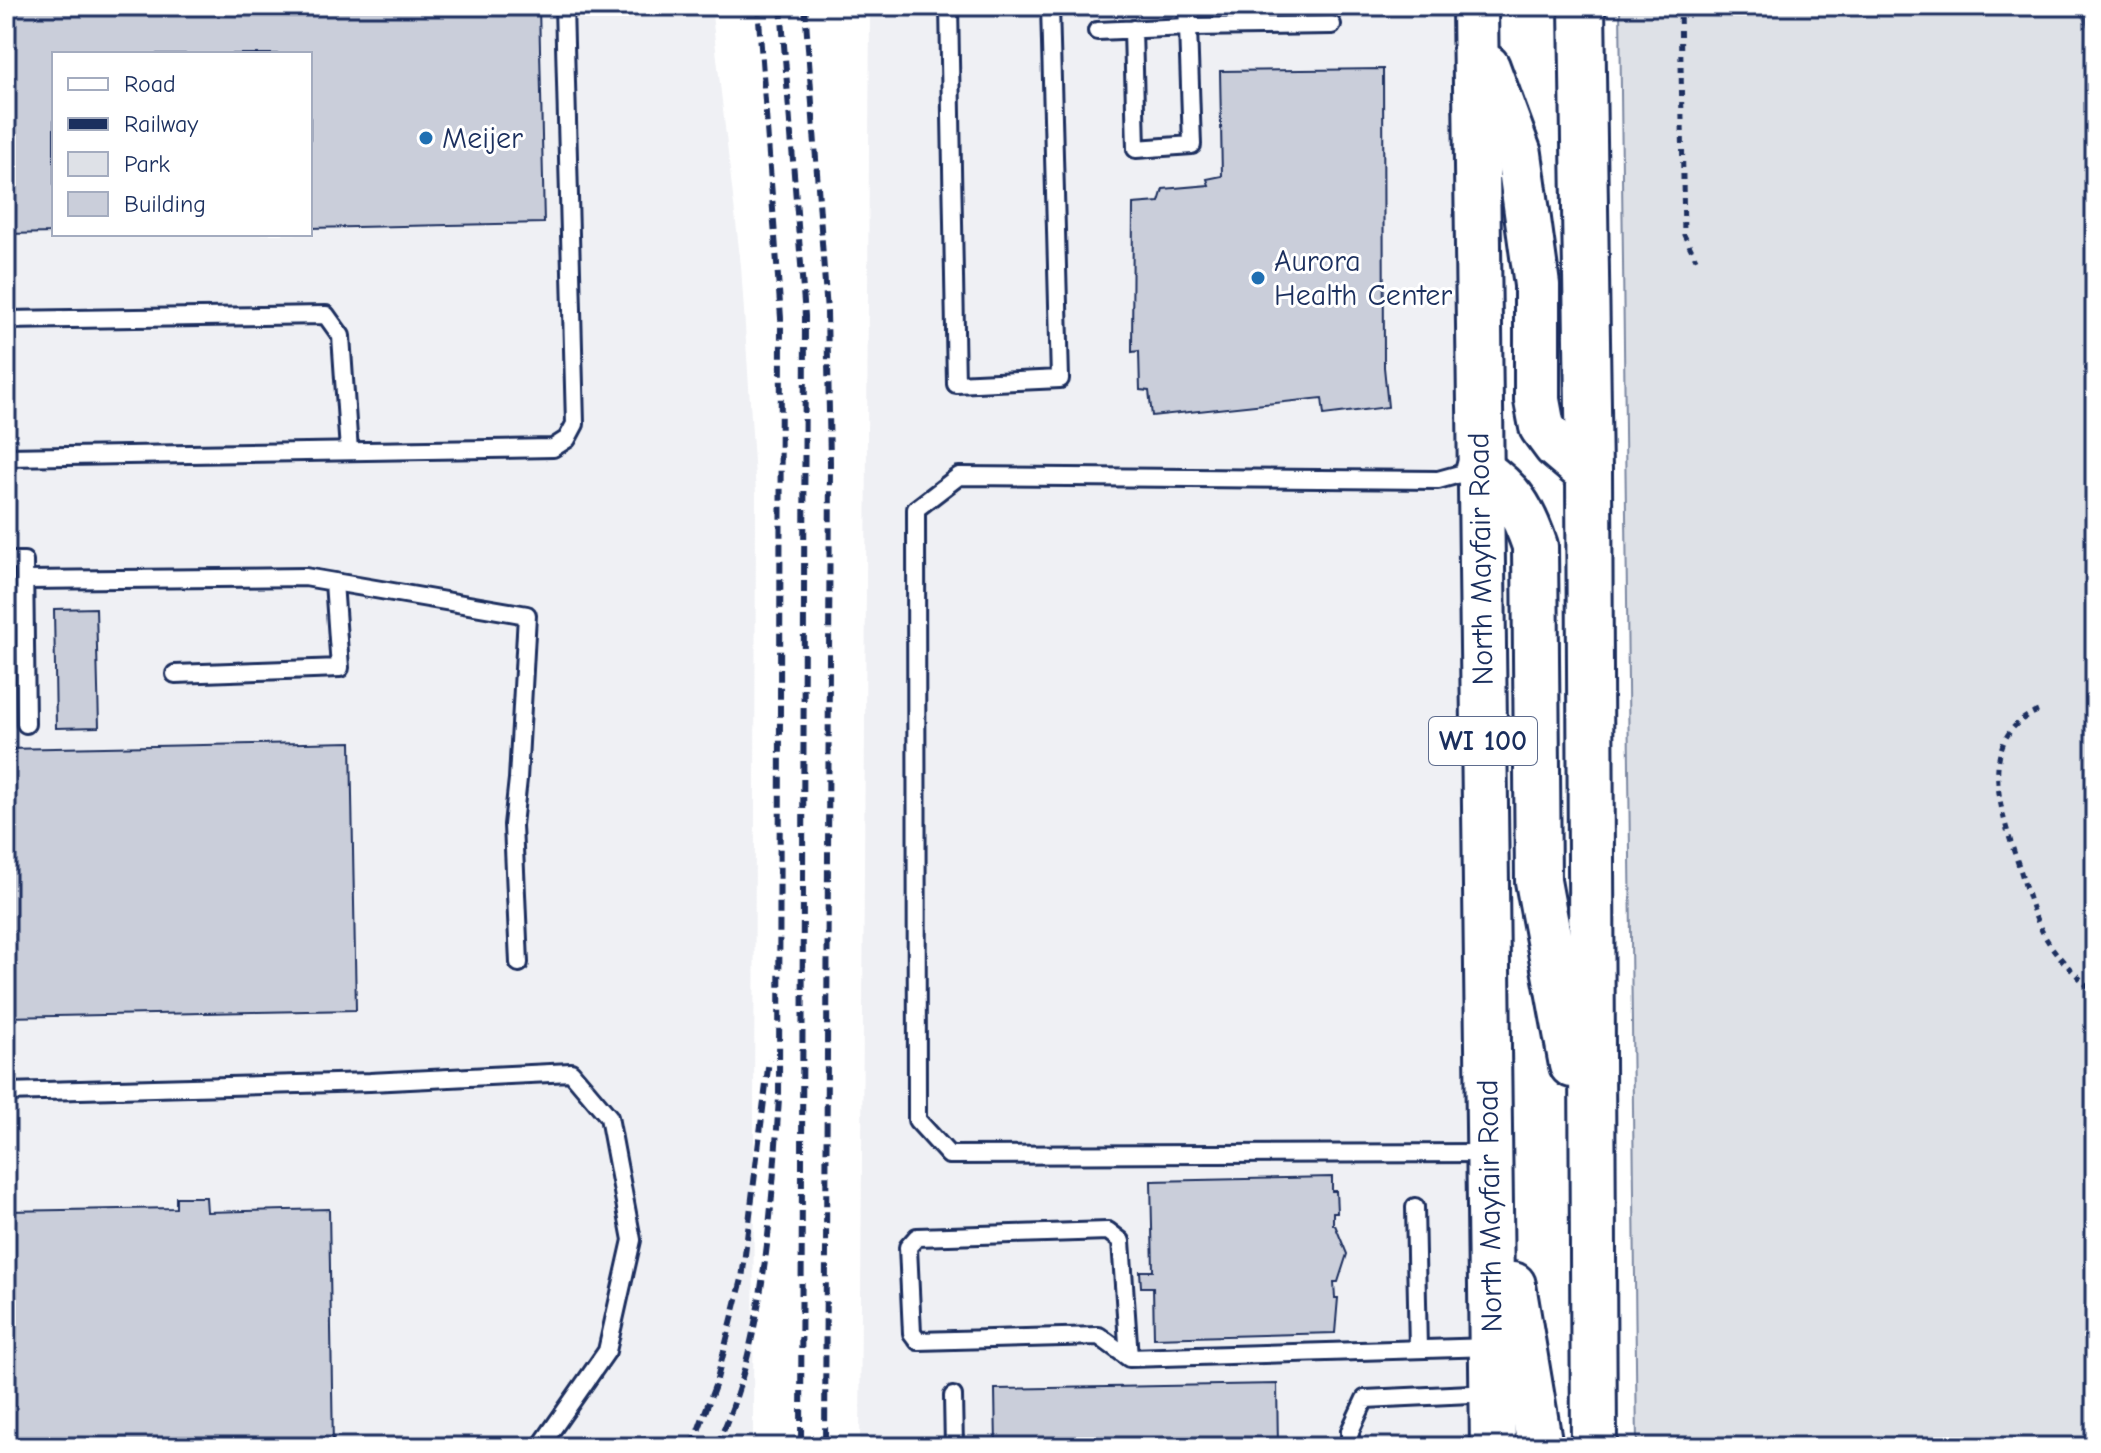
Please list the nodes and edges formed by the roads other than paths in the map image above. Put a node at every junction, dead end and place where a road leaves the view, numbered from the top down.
1 (564, 6) edge
2 (949, 6) edge
3 (1050, 6) edge
4 (1187, 6) edge
5 (1582, 6) edge
6 (1475, 20) edge
7 (1332, 25) dead end
8 (1188, 27) junction
9 (1133, 29) junction
10 (1097, 31) dead end
11 (6, 320) edge
12 (349, 451) junction
13 (6, 457) edge
14 (1479, 469) junction
15 (1589, 474) junction
16 (6, 561) edge
17 (25, 580) junction
18 (334, 582) junction
19 (175, 674) dead end
20 (26, 724) dead end
21 (519, 963) dead end
22 (6, 1092) edge
23 (1489, 1153) junction
24 (1593, 1181) junction
25 (1415, 1207) dead end
26 (1492, 1347) junction
27 (1418, 1349) junction
28 (1129, 1358) junction
29 (1493, 1393) junction
30 (953, 1396) dead end
31 (540, 1447) edge
32 (954, 1447) edge
33 (1350, 1447) edge
34 (1493, 1447) edge
35 (1540, 1447) edge
36 (1594, 1447) edge

1 - 12 lane
2 - 3 lane
4 - 8 lane
5 - 15 main road
6 - 14 main road, North Mayfair Road / WI 100
6 - 15 main road
7 - 8 lane
8 - 9 lane
8 - 9 lane
9 - 10 lane
11 - 12 lane
12 - 13 lane
14 - 23 main road, North Mayfair Road / WI 100
14 - 23 lane
14 - 24 main road
15 - 24 main road
16 - 17 lane
17 - 18 lane
17 - 20 lane
18 - 19 lane
18 - 21 lane
22 - 31 lane
23 - 26 main road, North Mayfair Road / WI 100
23 - 35 main road
24 - 36 main road
25 - 27 lane
26 - 27 lane
26 - 29 main road, North Mayfair Road / WI 100
27 - 28 lane
28 - 28 lane
29 - 33 lane
29 - 34 main road, North Mayfair Road / WI 100
30 - 32 lane

